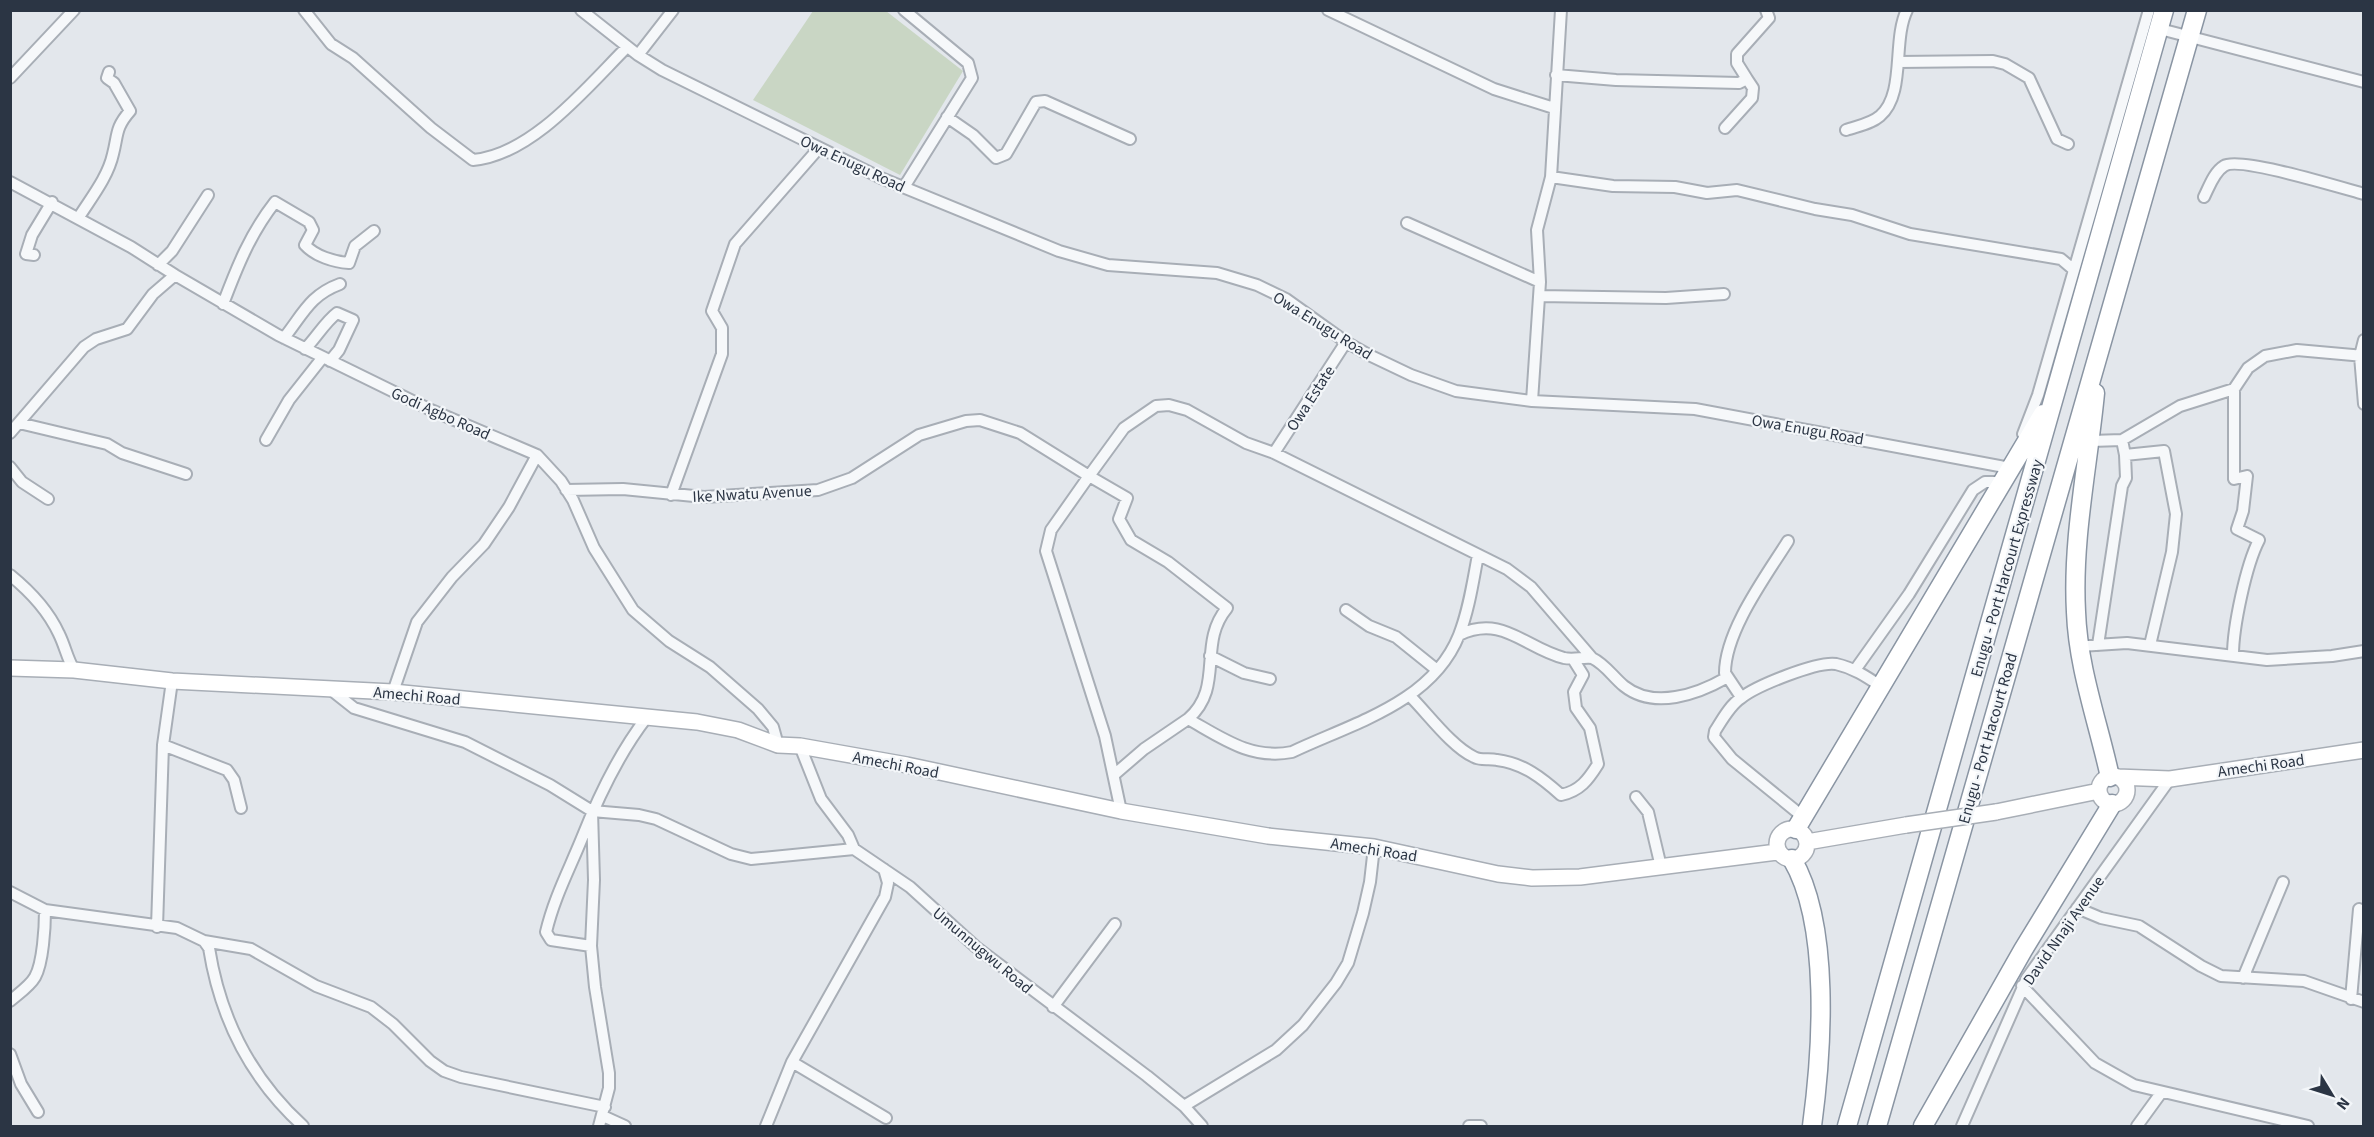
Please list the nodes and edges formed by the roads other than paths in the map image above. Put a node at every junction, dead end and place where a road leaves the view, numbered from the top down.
1 (74, 10) edge
2 (304, 10) edge
3 (580, 10) edge
4 (673, 10) edge
5 (904, 10) edge
6 (1328, 10) edge
7 (1561, 10) edge
8 (1766, 10) edge
9 (1907, 10) edge
10 (2197, 10) edge
11 (2158, 15) edge
12 (2190, 39) junction
13 (627, 47) junction
14 (638, 56) junction
15 (1898, 62) junction
16 (109, 72) dead end
17 (1556, 75) junction
18 (10, 78) edge
19 (1743, 81) junction
20 (2364, 82) edge
21 (1554, 108) junction
22 (947, 117) junction
23 (1725, 128) dead end
24 (1846, 130) dead end
25 (1130, 139) dead end
26 (2068, 144) dead end
27 (819, 148) junction
28 (1551, 177) junction
29 (10, 182) edge
30 (904, 187) junction
31 (2364, 194) edge
32 (208, 195) dead end
33 (2204, 197) dead end
34 (52, 202) junction
35 (79, 217) junction
36 (1407, 223) dead end
37 (374, 231) dead end
38 (34, 255) dead end
39 (158, 265) junction
40 (2074, 270) junction
41 (174, 275) junction
42 (1540, 282) junction
43 (340, 285) dead end
44 (1724, 294) dead end
45 (1539, 296) junction
46 (223, 304) junction
47 (284, 338) junction
48 (2364, 340) edge
49 (1346, 342) junction
50 (305, 349) junction
51 (2099, 349) junction
52 (2362, 356) edge
53 (326, 359) junction
54 (2235, 389) junction
55 (2053, 397) junction
56 (1532, 401) junction
57 (2364, 404) edge
58 (19, 423) junction
59 (10, 433) edge
60 (266, 440) dead end
61 (2122, 440) junction
62 (2091, 441) junction
63 (1274, 453) junction
64 (537, 455) junction
65 (2125, 455) junction
66 (10, 467) edge
67 (186, 474) dead end
68 (2006, 475) junction
69 (1089, 476) junction
70 (566, 490) junction
71 (671, 495) junction
72 (48, 499) dead end
73 (1788, 541) dead end
74 (1478, 555) junction
75 (10, 575) edge
76 (1346, 610) dead end
77 (1459, 635) junction
78 (2150, 645) junction
79 (2089, 646) junction
80 (2364, 651) edge
81 (2233, 655) junction
82 (1210, 656) junction
83 (1573, 658) junction
84 (1592, 658) junction
85 (10, 668) edge
86 (74, 670) junction
87 (1437, 670) junction
88 (1855, 670) junction
89 (1726, 678) junction
90 (1270, 679) dead end
91 (172, 681) junction
92 (1882, 687) junction
93 (330, 689) junction
94 (393, 692) junction
95 (1410, 696) junction
96 (1741, 697) junction
97 (647, 717) junction
98 (1188, 719) junction
99 (163, 745) junction
100 (778, 745) junction
101 (800, 746) junction
102 (2364, 750) edge
103 (1115, 774) junction
104 (2164, 779) junction
105 (2109, 782) junction
106 (1636, 797) dead end
107 (2117, 802) junction
108 (241, 808) dead end
109 (592, 811) junction
110 (1121, 811) junction
111 (1802, 829) junction
112 (1374, 847) junction
113 (854, 849) junction
114 (1785, 856) junction
115 (1661, 867) junction
116 (884, 869) junction
117 (2283, 882) dead end
118 (10, 892) edge
119 (2077, 908) junction
120 (2359, 909) dead end
121 (45, 910) junction
122 (1115, 924) dead end
123 (157, 927) junction
124 (204, 940) junction
125 (591, 946) junction
126 (2243, 978) junction
127 (2022, 986) junction
128 (2352, 999) junction
129 (10, 1001) edge
130 (2364, 1002) edge
131 (1053, 1007) junction
132 (10, 1054) edge
133 (792, 1062) junction
134 (2161, 1093) junction
135 (1184, 1106) junction
136 (38, 1113) dead end
137 (602, 1116) edge
138 (886, 1119) dead end
139 (303, 1126) edge
140 (625, 1126) edge
141 (766, 1126) edge
142 (1202, 1126) edge
143 (1469, 1126) edge
144 (1481, 1126) edge
145 (1812, 1126) edge
146 (1847, 1126) edge
147 (1877, 1126) edge
148 (1923, 1126) edge
149 (1962, 1126) edge
150 (2137, 1126) edge
151 (2308, 1126) edge

1 - 18 street
2 - 13 street
3 - 13 street, Owa Enugu Road
4 - 14 street
5 - 22 street
6 - 21 street
7 - 17 street
8 - 19 street
9 - 15 street
10 - 12 highway
11 - 12 street
11 - 40 street
11 - 55 highway, Enugu - Port Harcourt Expressway
12 - 20 street
12 - 51 highway
13 - 14 street, Owa Enugu Road
14 - 27 street, Owa Enugu Road
15 - 24 street
15 - 26 street
16 - 35 street
17 - 19 street
17 - 21 street
19 - 23 street
21 - 28 street
22 - 25 street
22 - 30 street
27 - 30 street, Owa Enugu Road
27 - 71 street
28 - 40 street
28 - 42 street
29 - 34 street, Godi Agbo Road
30 - 49 street, Owa Enugu Road
31 - 33 street
32 - 39 street
34 - 35 street, Godi Agbo Road
34 - 38 street
35 - 39 street, Godi Agbo Road
36 - 42 street
37 - 46 street
39 - 41 street, Godi Agbo Road
40 - 68 street
41 - 46 street, Godi Agbo Road
41 - 58 street
42 - 45 street
43 - 47 street
44 - 45 street
45 - 56 street
46 - 47 street, Godi Agbo Road
47 - 50 street, Godi Agbo Road
48 - 52 street
49 - 56 street, Owa Enugu Road
49 - 63 street, Owa Estate
50 - 53 street, Godi Agbo Road
50 - 53 street
51 - 62 highway
51 - 147 highway, Enugu - Port Hacourt Road
52 - 54 street
52 - 57 street
53 - 60 street
53 - 64 street, Godi Agbo Road
54 - 61 street
54 - 81 street
55 - 68 highway
55 - 146 highway, Enugu - Port Harcourt Expressway
56 - 68 street, Owa Enugu Road
58 - 59 street
58 - 67 street
61 - 62 street
61 - 65 street
62 - 79 highway
63 - 69 street
63 - 74 street
64 - 70 street, Godi Agbo Road
64 - 94 street
65 - 78 street
65 - 79 street
66 - 72 street
68 - 88 street
68 - 92 highway
69 - 71 street, Ike Nwatu Avenue
69 - 82 street, Ike Nwatu Avenue
69 - 103 street
70 - 71 street, Ike Nwatu Avenue
70 - 100 street, Godi Agbo Road
73 - 89 street
74 - 77 street
74 - 84 street
75 - 86 street
76 - 87 street
77 - 83 street
77 - 87 street
78 - 79 street
78 - 81 street
79 - 105 highway
80 - 81 street
82 - 90 street
82 - 98 street
83 - 84 street
83 - 95 street
84 - 89 street
85 - 86 main road, Amechi Road
86 - 91 main road, Amechi Road
87 - 95 street
88 - 92 street
88 - 96 street
89 - 96 street
91 - 93 main road, Amechi Road
91 - 99 street
92 - 111 highway
93 - 94 main road, Amechi Road
93 - 109 street
94 - 97 main road, Amechi Road
95 - 98 street
96 - 111 street
97 - 100 main road, Amechi Road
97 - 109 street
98 - 103 street
99 - 108 street
99 - 123 street
100 - 101 main road, Amechi Road
101 - 110 main road, Amechi Road
101 - 113 street, Umunnugwu Road
102 - 104 main road, Amechi Road
103 - 110 street
104 - 105 main road
104 - 107 main road
104 - 119 street, David Nnaji Avenue
105 - 107 main road
105 - 107 main road
105 - 111 main road, bridge
106 - 115 street
107 - 148 highway
109 - 113 street
109 - 125 street
109 - 125 street
110 - 112 main road, Amechi Road
111 - 114 main road
111 - 114 main road
112 - 115 main road, Amechi Road
112 - 135 street
113 - 116 street, Umunnugwu Road
114 - 115 main road, Amechi Road
114 - 145 highway
116 - 131 street, Umunnugwu Road
116 - 133 street
117 - 126 street
118 - 121 street
119 - 126 street
119 - 127 street, David Nnaji Avenue
120 - 128 street
121 - 123 street
121 - 129 street
122 - 131 street
123 - 124 street
124 - 137 street
124 - 139 street
125 - 137 street
126 - 128 street
127 - 134 street
127 - 149 street, David Nnaji Avenue
128 - 130 street
131 - 135 street, Umunnugwu Road
132 - 136 street
133 - 138 street
133 - 141 street
134 - 150 street
134 - 151 street
135 - 142 street, Umunnugwu Road
137 - 140 street
143 - 144 street

